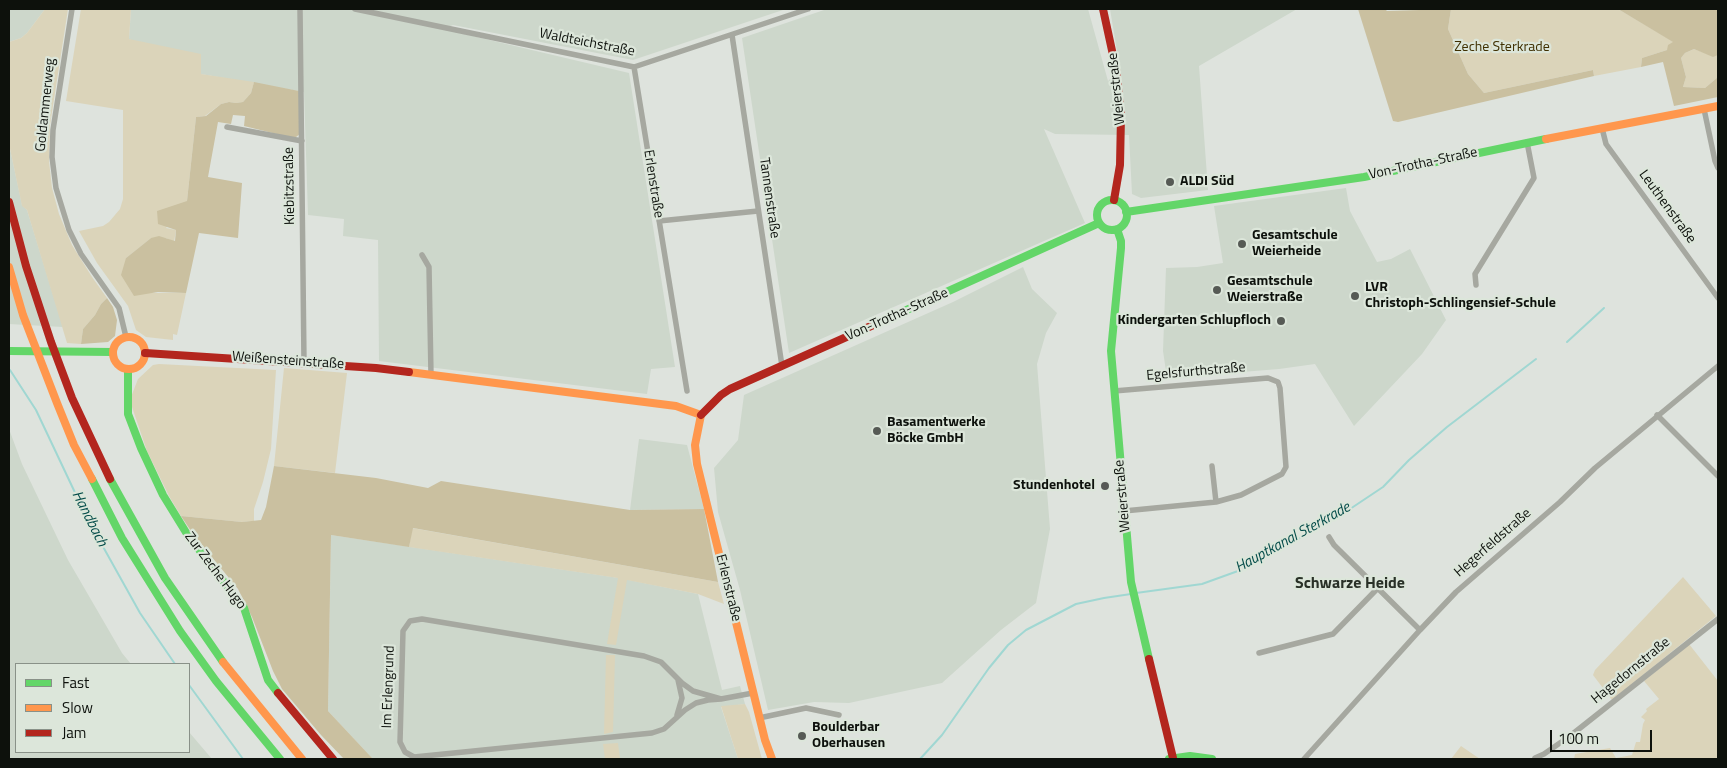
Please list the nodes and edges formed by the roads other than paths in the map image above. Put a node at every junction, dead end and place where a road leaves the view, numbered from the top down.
1 (72, 9) edge
2 (300, 9) edge
3 (355, 9) edge
4 (808, 9) edge
5 (1103, 9) edge
6 (732, 35) junction
7 (634, 67) junction
8 (1718, 106) edge
9 (1704, 108) junction
10 (227, 127) dead end
11 (1602, 128) junction
12 (302, 141) junction
13 (1527, 142) junction
14 (1718, 168) edge
15 (1114, 200) junction
16 (9, 202) edge
17 (758, 211) junction
18 (1126, 212) junction
19 (659, 221) junction
20 (1099, 223) junction
21 (1117, 229) junction
22 (422, 255) dead end
23 (9, 267) edge
24 (1476, 285) dead end
25 (1718, 298) edge
26 (126, 337) junction
27 (9, 351) edge
28 (113, 352) junction
29 (145, 353) junction
30 (304, 362) junction
31 (782, 366) junction
32 (1718, 366) edge
33 (128, 369) junction
34 (431, 374) junction
35 (687, 391) dead end
36 (1114, 391) junction
37 (702, 415) junction
38 (1657, 415) junction
39 (1212, 466) dead end
40 (1718, 476) edge
41 (1216, 502) junction
42 (1124, 511) junction
43 (1329, 537) dead end
44 (1378, 589) junction
45 (1718, 619) edge
46 (1420, 630) junction
47 (1259, 653) dead end
48 (676, 678) junction
49 (753, 692) junction
50 (721, 699) junction
51 (840, 715) dead end
52 (677, 717) junction
53 (759, 718) junction
54 (1535, 758) edge
55 (280, 759) edge
56 (302, 759) edge
57 (333, 759) edge
58 (772, 759) edge
59 (1171, 759) edge
60 (1212, 759) edge
61 (1304, 759) edge

1 - 26 street, Goldammerweg
2 - 12 street, Kiebitzstraße
3 - 7 street, Waldteichstraße
4 - 6 street, Waldteichstraße
5 - 15 main road, Weierstraße
6 - 7 street, Waldteichstraße
6 - 17 street, Tannenstraße
7 - 19 street, Erlenstraße
8 - 9 main road, Von-Trotha-Straße
9 - 11 main road, Von-Trotha-Straße
9 - 14 street
10 - 12 street
11 - 13 main road, Von-Trotha-Straße
11 - 25 street, Leuthenstraße
12 - 30 street, Kiebitzstraße
13 - 18 main road, Von-Trotha-Straße
13 - 24 street
15 - 18 main road
15 - 20 main road
16 - 56 main road
17 - 19 street
17 - 31 street, Tannenstraße
18 - 21 main road
19 - 35 street, Erlenstraße
20 - 21 main road
20 - 31 main road, Von-Trotha-Straße
21 - 36 main road, Weierstraße
22 - 34 street
23 - 55 main road
26 - 28 main road
26 - 29 main road
27 - 28 main road
28 - 33 main road
29 - 30 main road, Weißensteinstraße
29 - 33 main road
30 - 34 main road, Weißensteinstraße
31 - 37 main road, Von-Trotha-Straße
32 - 38 street, Hegerfeldstraße
33 - 57 main road, Zur Zeche Hugo
34 - 37 main road, Weißensteinstraße
36 - 41 street, Egelsfurthstraße
36 - 42 main road, Weierstraße
37 - 49 main road, Erlenstraße
38 - 40 street
38 - 46 street, Hegerfeldstraße
39 - 41 street
41 - 42 street
42 - 59 main road, Weierstraße
43 - 44 street
44 - 46 street
44 - 47 street
45 - 54 street, Hagedornstraße
46 - 61 street, Hegerfeldstraße
48 - 50 street, Im Erlengrund
48 - 52 street
48 - 52 street, Im Erlengrund
49 - 50 street, Im Erlengrund
49 - 53 main road, Erlenstraße
50 - 52 street, Im Erlengrund
51 - 53 street
53 - 58 main road, Erlenstraße
59 - 60 main road

